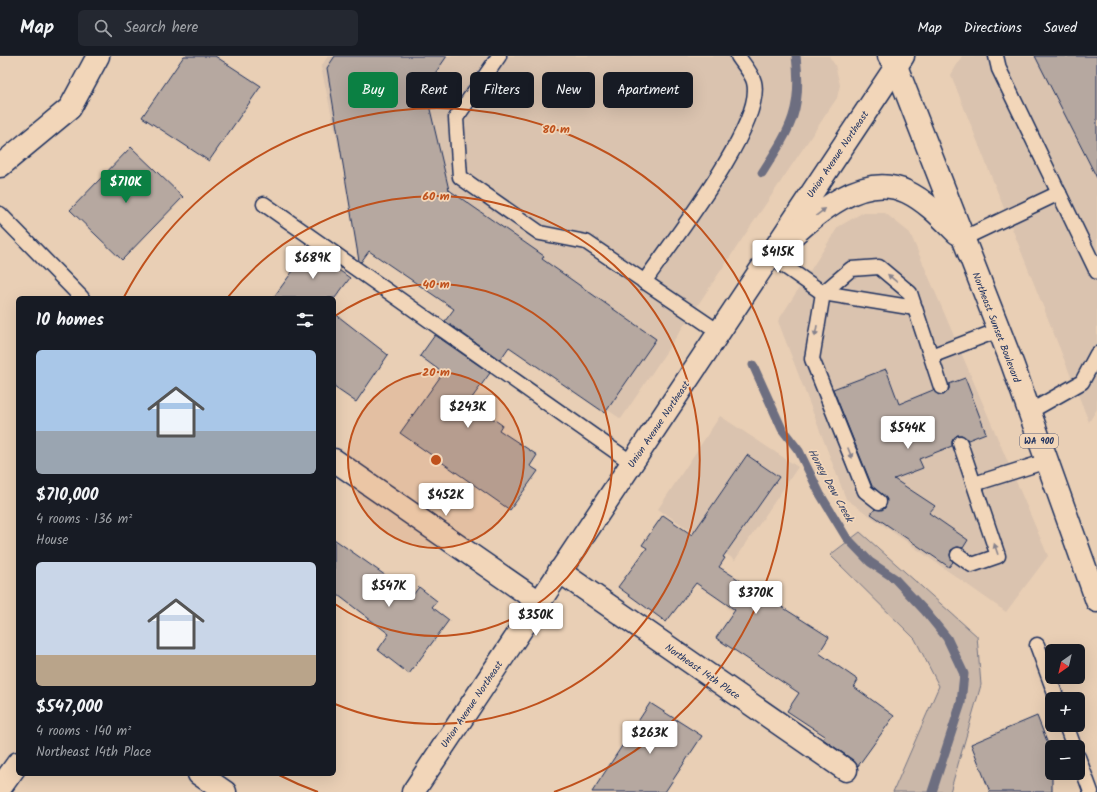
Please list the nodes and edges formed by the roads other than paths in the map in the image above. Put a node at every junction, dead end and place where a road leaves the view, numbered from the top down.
1 (98, 56) edge
2 (499, 56) edge
3 (738, 56) edge
4 (996, 56) edge
5 (896, 59) edge
6 (0, 166) edge
7 (1059, 193) junction
8 (264, 204) dead end
9 (0, 214) edge
10 (962, 239) junction
11 (770, 256) junction
12 (1097, 272) edge
13 (644, 282) junction
14 (823, 293) junction
15 (80, 296) edge
16 (915, 308) junction
17 (998, 330) junction
18 (718, 332) junction
19 (1097, 354) edge
20 (931, 356) junction
21 (941, 388) dead end
22 (1029, 412) junction
23 (960, 443) dead end
24 (336, 461) edge
25 (1047, 461) junction
26 (632, 463) junction
27 (974, 484) junction
28 (879, 502) dead end
29 (958, 555) dead end
30 (559, 571) junction
31 (1097, 601) edge
32 (540, 602) junction
33 (1036, 645) dead end
34 (1053, 692) edge
35 (16, 766) edge
36 (846, 770) dead end
37 (202, 776) edge
38 (1085, 776) edge
39 (0, 788) edge
40 (226, 792) edge
41 (413, 792) edge
42 (1091, 792) edge

1 - 6 street
2 - 13 lane
3 - 13 lane
4 - 7 lane
5 - 10 street, Northeast Sunset Boulevard / WA 900
5 - 11 street, Union Avenue Northeast
7 - 10 lane
7 - 12 lane
8 - 26 lane
9 - 15 lane
11 -> 10 street
10 - 17 street, Northeast Sunset Boulevard / WA 900
11 - 14 lane
11 - 18 street, Union Avenue Northeast
13 - 18 lane
14 - 16 lane
16 -> 14 lane
14 -> 28 lane
16 - 20 lane
17 - 20 lane
17 - 22 street, Northeast Sunset Boulevard / WA 900
18 - 26 street, Union Avenue Northeast
19 - 22 lane
20 - 21 lane
22 - 25 street, Northeast Sunset Boulevard / WA 900
23 - 27 lane
24 - 32 street
25 - 27 lane
25 - 31 street, Northeast Sunset Boulevard / WA 900
26 - 30 street, Union Avenue Northeast
29 -> 27 lane
30 - 32 street, Union Avenue Northeast
30 - 36 street, Northeast 14th Place
32 - 41 street, Union Avenue Northeast
33 - 34 lane
35 - 39 street
37 - 40 street
38 - 42 lane

